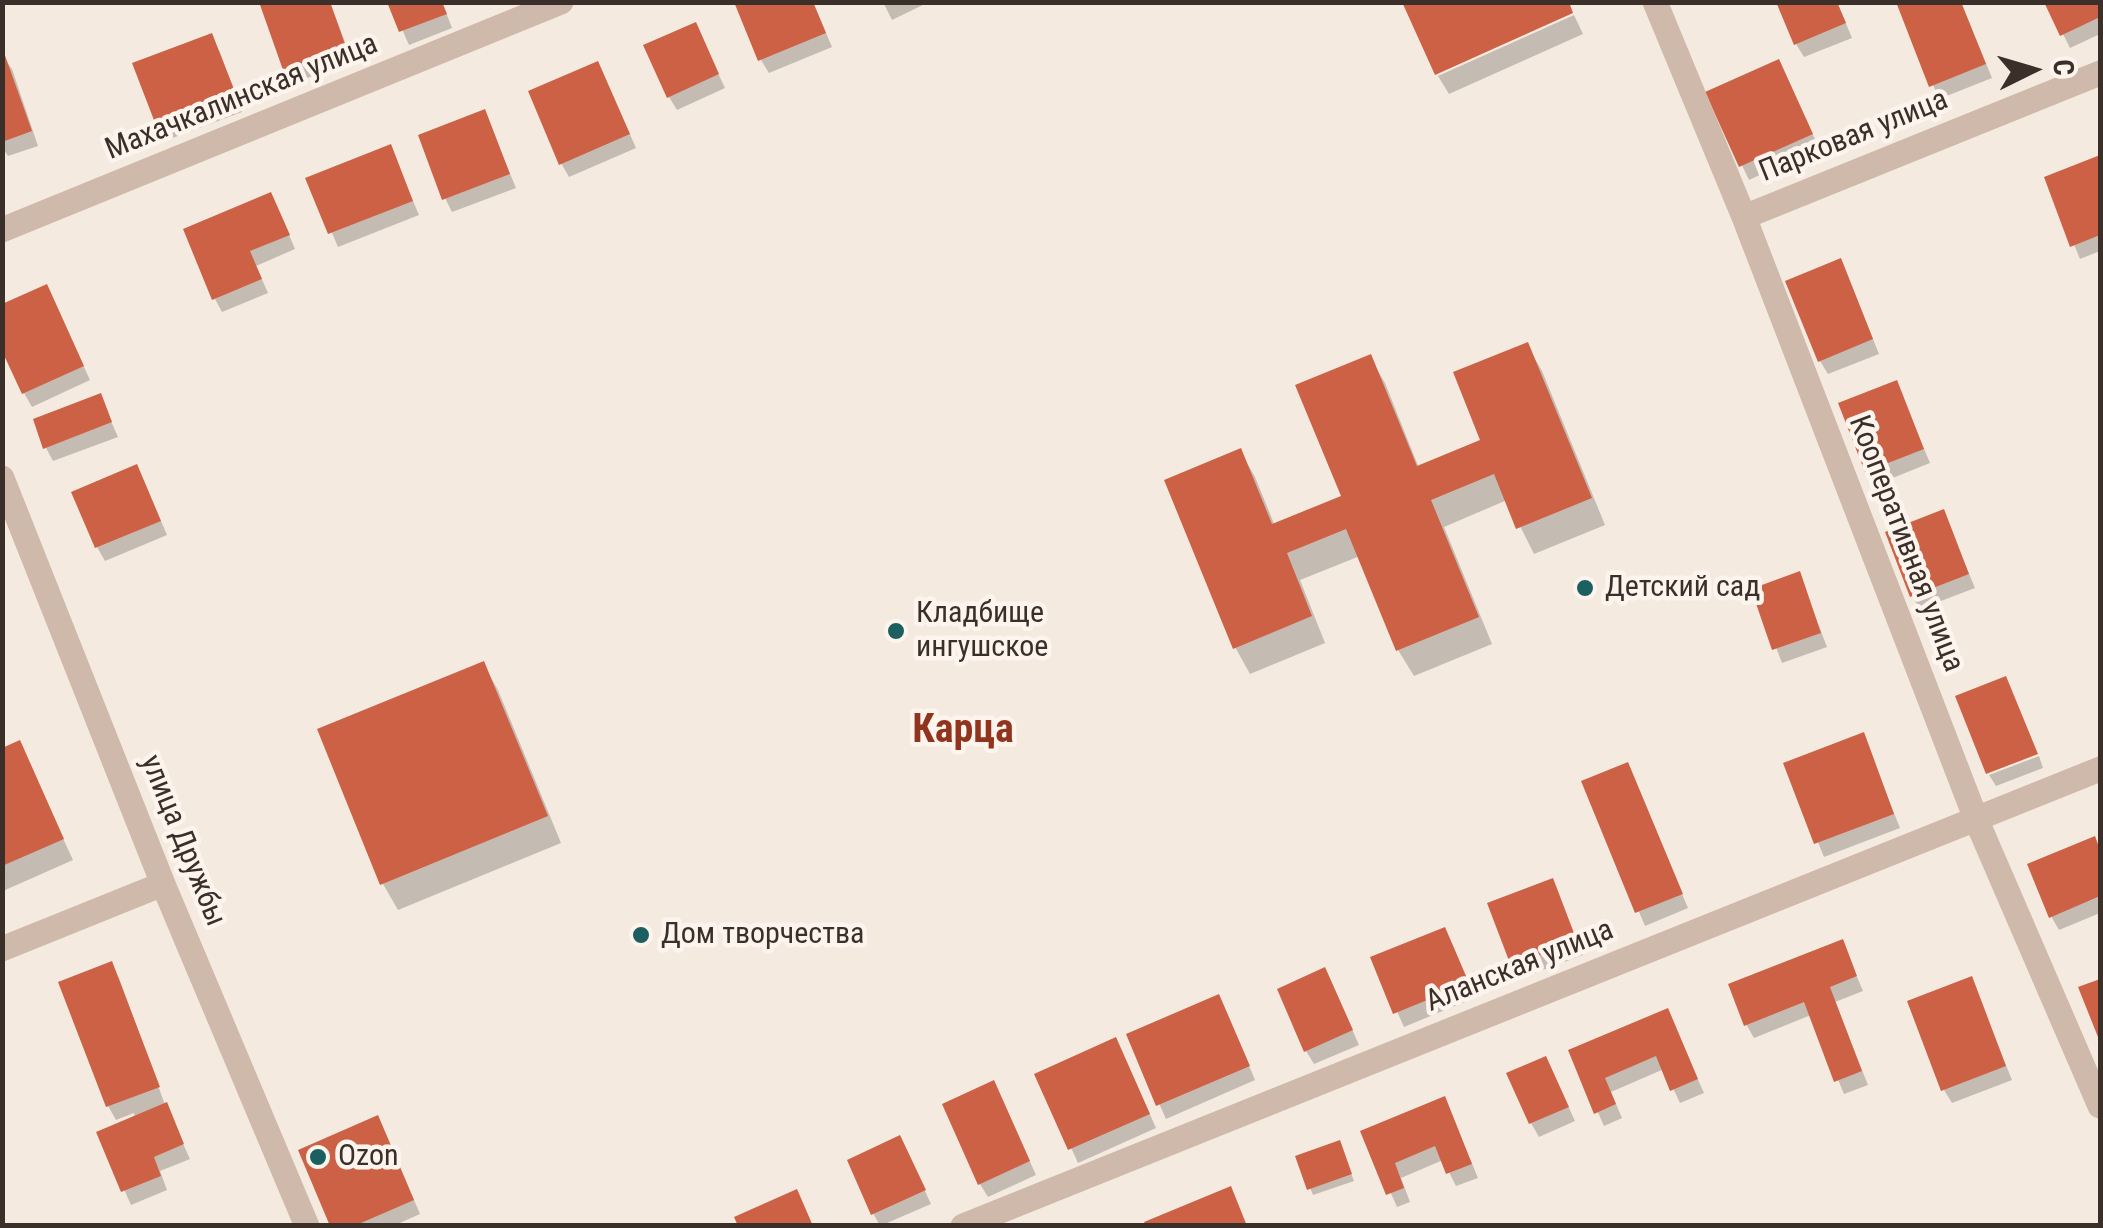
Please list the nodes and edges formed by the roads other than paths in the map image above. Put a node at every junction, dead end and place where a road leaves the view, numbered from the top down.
1 (561, 2) edge
2 (1655, 2) edge
3 (2100, 73) edge
4 (1744, 217) junction
5 (2, 230) edge
6 (2, 478) edge
7 (2100, 768) edge
8 (1976, 819) junction
9 (163, 884) junction
10 (2, 949) edge
11 (2100, 1106) edge
12 (307, 1226) edge
13 (963, 1226) edge

1 - 5 street, Махачкалинская улица
2 - 4 street, Кооперативная улица
3 - 4 street, Парковая улица
4 - 8 street, Кооперативная улица
6 - 9 street, улица Дружбы
7 - 8 street, Аланская улица
8 - 11 street, Кооперативная улица
8 - 13 street, Аланская улица
9 - 10 street
9 - 12 street, улица Дружбы

